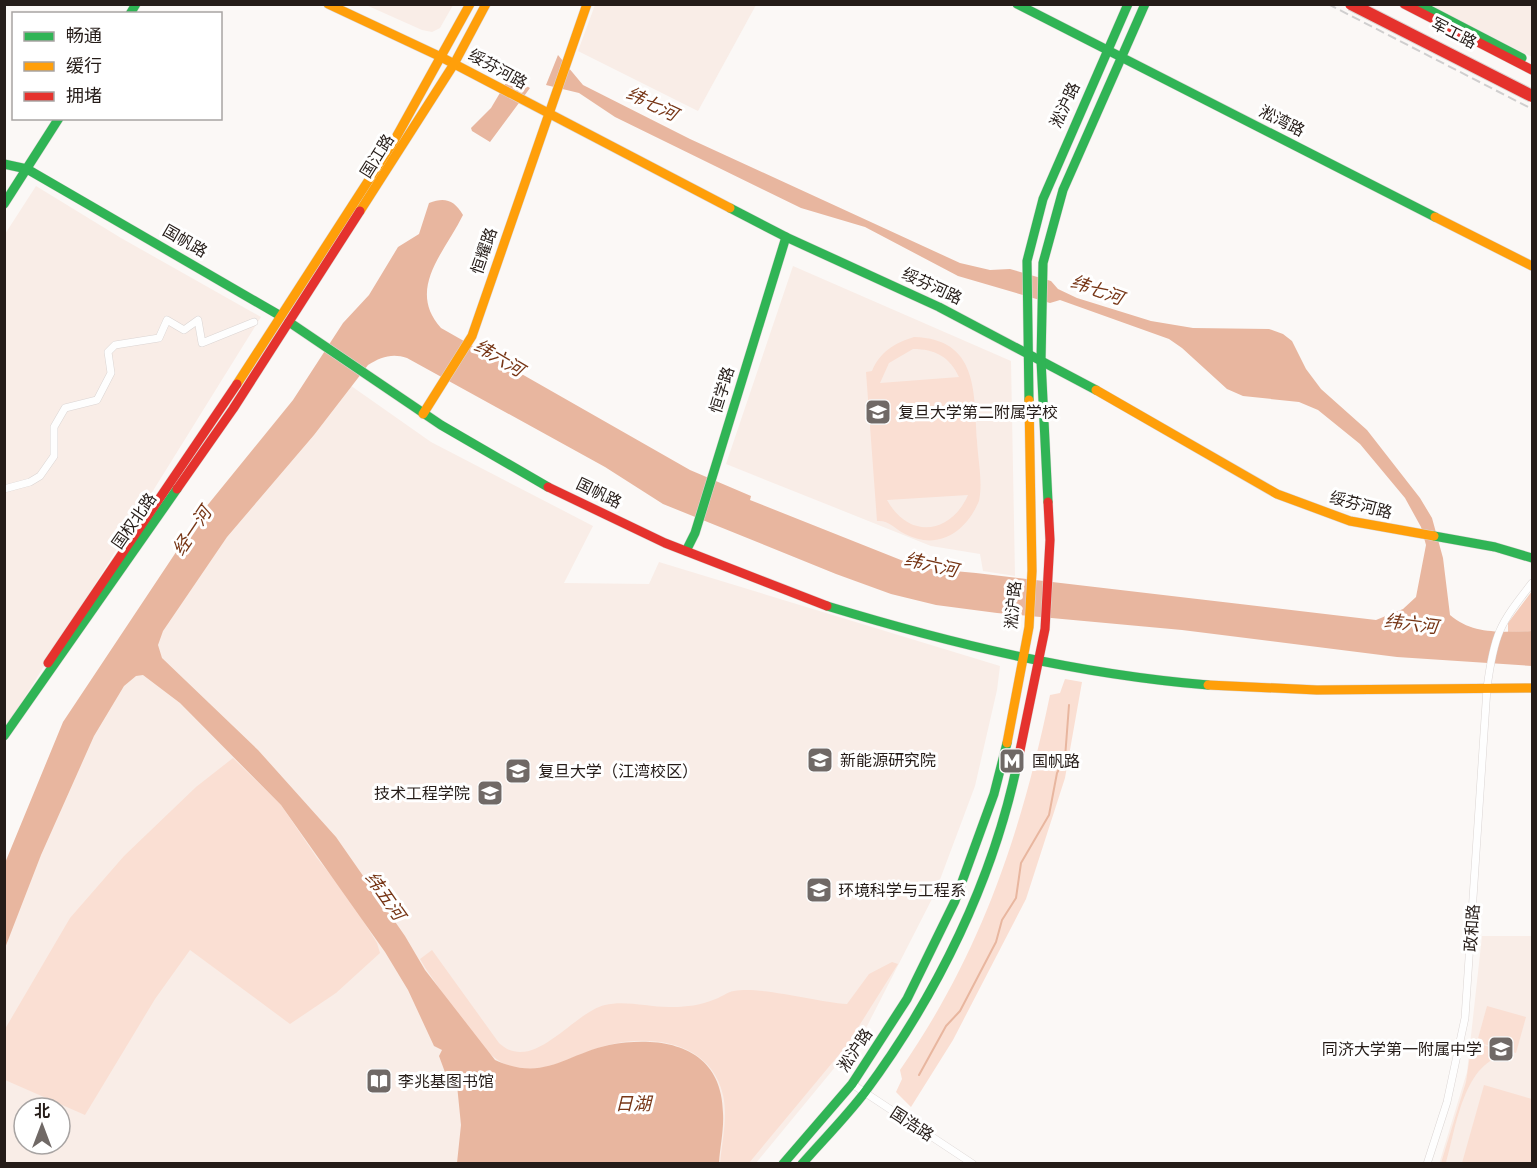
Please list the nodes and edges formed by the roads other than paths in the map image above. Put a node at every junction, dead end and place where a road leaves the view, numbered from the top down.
1 (328, 4) edge
2 (470, 4) edge
3 (587, 4) edge
4 (1017, 4) edge
5 (1128, 4) edge
6 (1145, 4) edge
7 (1351, 4) edge
8 (1360, 4) edge
9 (1404, 4) edge
10 (1418, 4) edge
11 (485, 5) edge
12 (1108, 50) junction
13 (441, 57) junction
14 (1121, 59) junction
15 (454, 64) junction
16 (1533, 64) edge
17 (1533, 70) edge
18 (1533, 94) edge
19 (549, 116) junction
20 (58, 120) edge
21 (4, 164) edge
22 (27, 169) junction
23 (4, 204) edge
24 (786, 237) junction
25 (1533, 266) edge
26 (284, 319) junction
27 (254, 322) dead end
28 (1026, 352) junction
29 (1041, 360) junction
30 (423, 414) junction
31 (4, 489) edge
32 (686, 551) junction
33 (1533, 558) edge
34 (1533, 583) edge
35 (1022, 658) junction
36 (1037, 661) junction
37 (1487, 688) junction
38 (1533, 688) edge
39 (4, 727) edge
40 (4, 736) edge
41 (852, 1084) junction
42 (864, 1092) junction
43 (783, 1164) edge
44 (802, 1164) edge
45 (973, 1164) edge
46 (1427, 1164) edge

1 - 13 main road, 绥芬河路
2 - 13 main road, 国江路
3 - 19 main road, 恒耀路
4 - 12 main road, 淞湾路
5 - 12 main road, 淞沪路
6 - 14 main road, 淞沪路
7 - 18 main road, bridge
8 - 18 main road, 军工路
9 - 17 main road
10 - 16 main road, 军工路
11 - 15 main road, 国江路
12 - 14 main road, 淞湾路
12 - 28 main road, 淞沪路
13 - 15 main road, 绥芬河路
13 - 26 main road, 国江路
14 - 25 main road, 淞湾路
14 - 29 main road, 淞沪路
15 - 19 main road, 绥芬河路
15 - 26 main road, 国江路
19 - 24 main road, 绥芬河路
19 - 30 main road, 恒耀路
20 - 22 main road
21 - 22 main road, 国帆路
22 - 23 main road
22 - 26 main road, 国帆路
24 - 28 main road, 绥芬河路
24 - 32 main road, 恒学路
26 - 30 main road, 国帆路
26 - 39 main road, 国权北路
26 - 40 main road, 国权北路
27 - 31 street
28 - 29 main road, 绥芬河路
28 - 35 main road, 淞沪路
29 - 33 main road, 绥芬河路
29 - 36 main road, 淞沪路
30 - 32 main road, 国帆路
32 - 35 main road, 国帆路
34 - 37 street, 政和路
35 - 36 main road, 国帆路
35 - 41 main road, 淞沪路
36 - 37 main road, 国帆路
36 - 42 main road, 淞沪路
37 - 38 main road, 国帆路
37 - 46 street, 政和路
41 - 42 street, 国浩路
41 - 43 main road, 淞沪路
42 - 44 main road, 淞沪路
42 - 45 street, 国浩路

